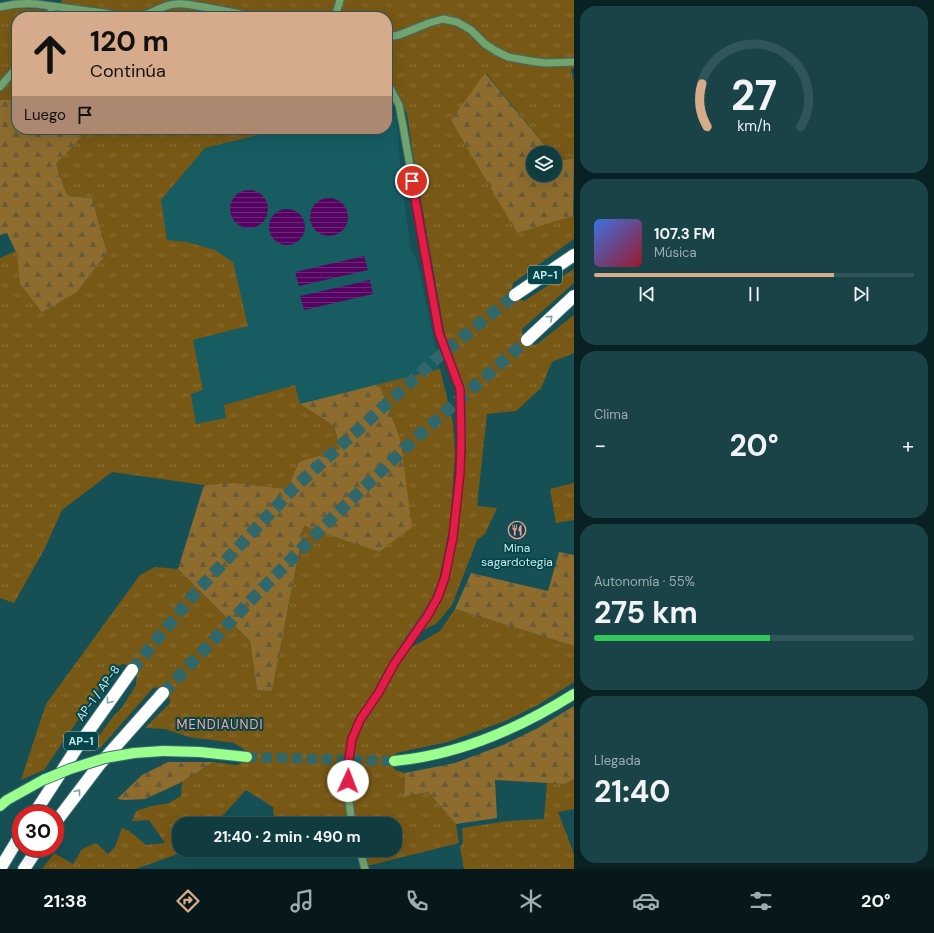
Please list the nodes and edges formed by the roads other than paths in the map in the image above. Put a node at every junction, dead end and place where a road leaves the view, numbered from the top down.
1 (340, 0) edge
2 (0, 7) edge
3 (52, 7) junction
4 (50, 12) edge
5 (95, 12) edge
6 (151, 12) edge
7 (227, 12) edge
8 (336, 12) edge
9 (392, 36) edge
10 (574, 62) edge
11 (12, 73) edge
12 (0, 86) edge
13 (392, 92) edge
14 (574, 255) edge
15 (515, 295) tunnel mouth
16 (574, 296) edge
17 (527, 340) tunnel mouth
18 (132, 670) tunnel mouth
19 (163, 693) tunnel mouth
20 (574, 694) edge
21 (247, 757) tunnel mouth
22 (394, 761) tunnel mouth
23 (4, 803) edge
24 (40, 805) edge
25 (64, 811) edge
26 (351, 817) edge
27 (12, 849) edge
28 (32, 857) edge
29 (362, 857) edge
30 (0, 869) edge
31 (24, 869) edge
32 (365, 869) edge

1 - 8 street
2 - 3 street
3 - 4 street
3 - 5 street
6 - 7 street
9 - 10 street
11 - 12 street
13 - 26 street
14 - 15 highway, AP-1
17 -> 16 highway, AP-1
18 -> 24 highway, AP-1 / AP-8 / AP-1
25 -> 19 highway, AP-1
20 - 22 main road
21 - 23 main road, bridge
27 - 30 highway
28 - 31 highway
29 - 32 street

